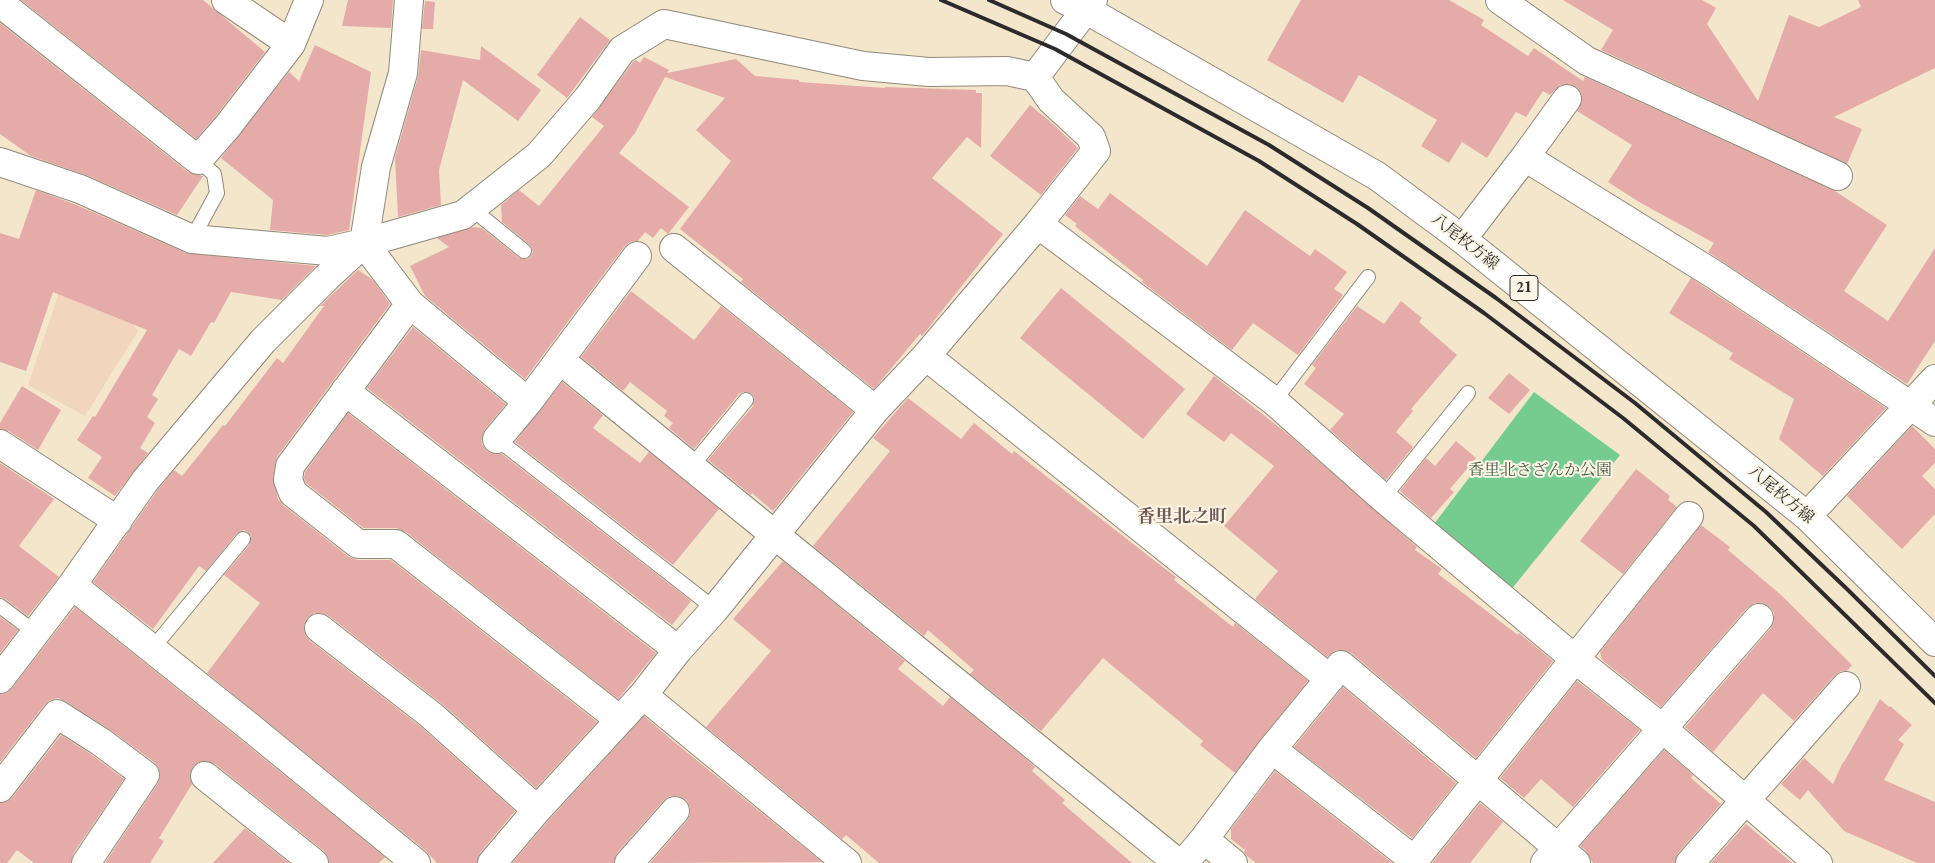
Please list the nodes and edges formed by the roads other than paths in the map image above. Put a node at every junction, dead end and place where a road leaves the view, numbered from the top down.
1 (226, 0) edge
2 (309, 0) edge
3 (409, 0) edge
4 (1500, 0) edge
5 (0, 3) edge
6 (1081, 3) edge
7 (291, 44) junction
8 (1035, 77) junction
9 (1567, 99) dead end
10 (1525, 157) junction
11 (198, 160) junction
12 (0, 162) edge
13 (1838, 176) dead end
14 (471, 208) junction
15 (1038, 224) junction
16 (1462, 238) junction
17 (192, 239) junction
18 (364, 243) junction
19 (674, 248) dead end
20 (524, 251) dead end
21 (637, 256) dead end
22 (1368, 277) dead end
23 (410, 304) junction
24 (926, 356) junction
25 (560, 360) junction
26 (1935, 379) edge
27 (346, 391) junction
28 (1468, 393) dead end
29 (746, 400) dead end
30 (1274, 401) junction
31 (528, 402) junction
32 (1909, 405) junction
33 (875, 410) junction
34 (1935, 422) edge
35 (497, 439) joint
36 (0, 444) edge
37 (691, 467) junction
38 (1383, 498) junction
39 (1689, 516) dead end
40 (1807, 516) junction
41 (118, 521) junction
42 (776, 535) junction
43 (243, 538) dead end
44 (72, 585) junction
45 (0, 606) edge
46 (715, 609) junction
47 (1759, 618) dead end
48 (319, 628) dead end
49 (36, 634) junction
50 (1935, 642) edge
51 (152, 649) junction
52 (678, 650) junction
53 (1575, 658) junction
54 (0, 679) edge
55 (1330, 679) junction
56 (1846, 686) dead end
57 (643, 695) junction
58 (620, 720) junction
59 (1662, 728) junction
60 (1272, 749) junction
61 (205, 776) dead end
62 (1478, 780) junction
63 (0, 788) edge
64 (1744, 799) junction
65 (537, 810) junction
66 (675, 811) dead end
67 (1204, 839) junction
68 (1560, 858) edge
69 (1413, 862) edge
70 (86, 863) edge
71 (314, 863) edge
72 (416, 863) edge
73 (492, 863) edge
74 (629, 863) edge
75 (847, 863) edge
76 (1178, 863) edge
77 (1184, 863) edge
78 (1233, 863) edge
79 (1690, 863) edge
80 (1818, 863) edge

1 - 7 street
2 - 7 street
3 - 18 street
4 - 13 street
5 - 11 street
6 - 8 street
6 - 16 street, 八尾枚方線 / 21
7 - 11 street
8 - 14 street
8 - 15 street
9 - 10 street
10 - 16 street
10 - 32 street
11 - 17 lane
12 - 17 street
14 - 18 street
14 - 20 lane
15 - 24 street
15 - 30 street
16 - 40 street, 八尾枚方線 / 21
17 - 18 street
18 - 23 street
18 - 41 street
19 - 33 street
21 - 25 street
22 - 30 lane
23 - 27 street
23 - 31 street
24 - 33 street
24 - 55 street
25 - 31 street
25 - 37 street
26 - 32 street
27 - 52 street
27 - 58 street
28 - 38 lane
29 - 37 lane
30 - 38 street
31 - 35 street
32 - 34 street
32 - 40 street
33 - 42 street
35 - 46 lane
36 - 41 street
37 - 42 street
38 - 53 street
39 - 53 street
40 - 50 street, 八尾枚方線 / 21
41 - 44 street
42 - 46 street
42 - 76 street
43 - 51 lane
44 - 49 street
44 - 51 street
45 - 49 lane
46 - 52 street
47 - 59 street
48 - 65 street
49 - 54 street
51 - 72 street
52 - 57 street
53 - 59 street
53 - 62 street
55 - 60 street
55 - 62 street
56 - 64 street
57 - 58 street
57 - 75 street
58 - 65 street
59 - 64 street
59 - 68 street
60 - 67 street
60 - 69 street
61 - 71 street
62 - 68 street
62 - 69 street
63 - 70 street
64 - 79 street
64 - 80 street
65 - 73 street
66 - 74 street
67 - 77 street
67 - 78 street

